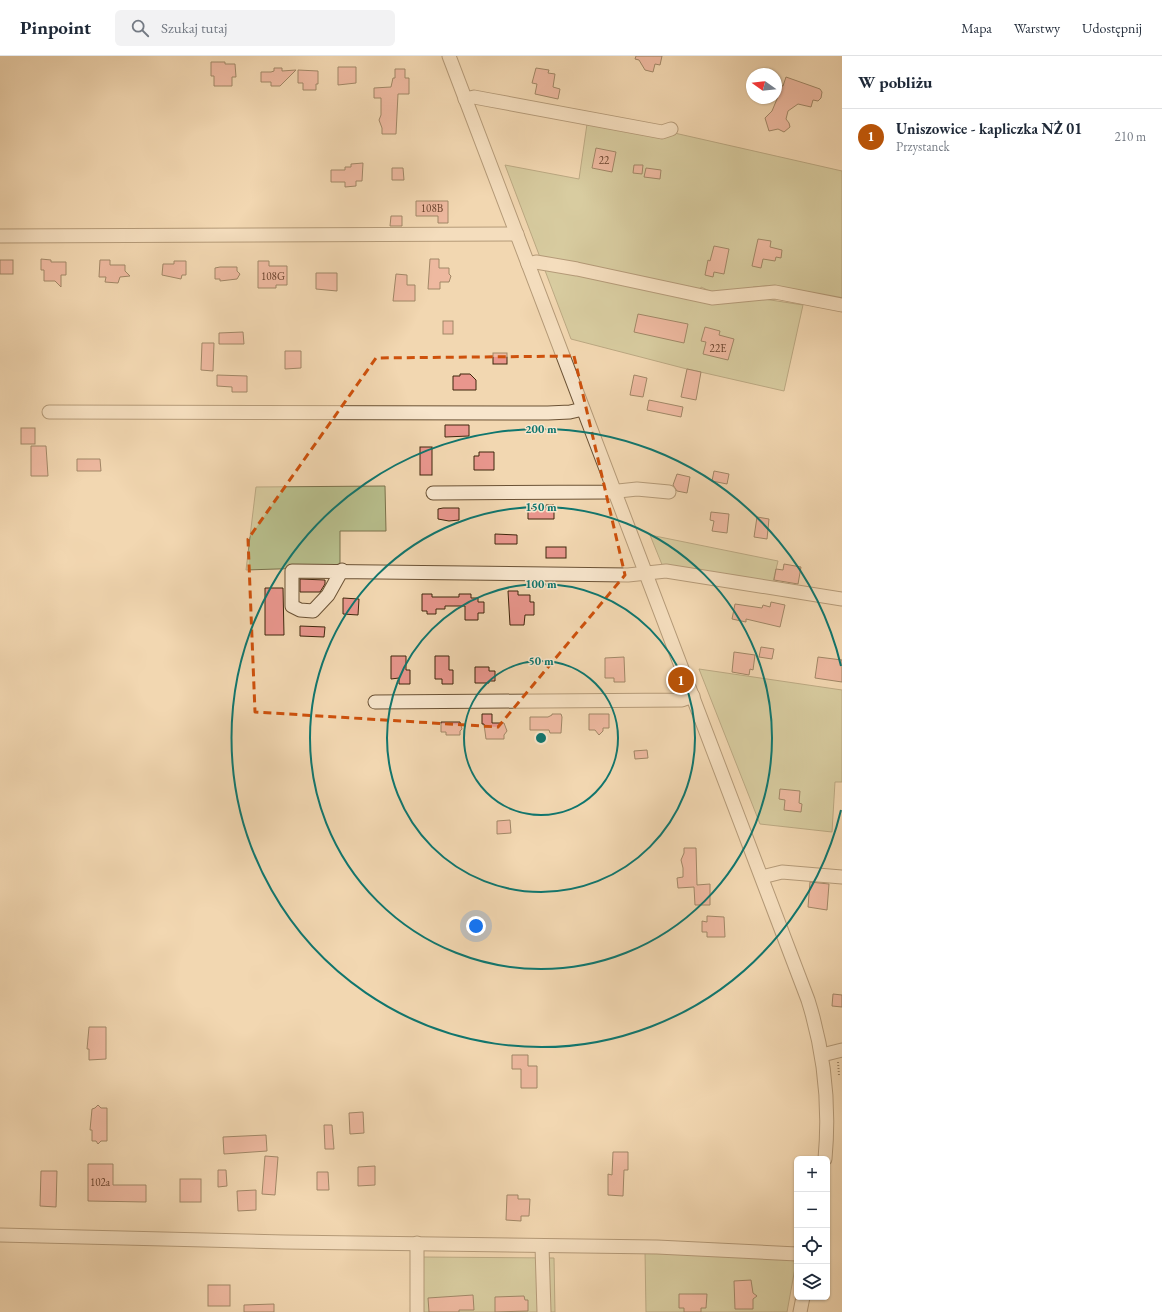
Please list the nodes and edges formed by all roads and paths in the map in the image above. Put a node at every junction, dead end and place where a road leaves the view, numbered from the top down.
1 (449, 56) edge
2 (465, 99) junction
3 (671, 129) dead end
4 (517, 234) junction
5 (0, 236) edge
6 (528, 264) junction
7 (842, 305) edge
8 (583, 409) junction
9 (49, 412) dead end
10 (615, 492) junction
11 (669, 492) dead end
12 (433, 493) dead end
13 (342, 570) dead end
14 (646, 572) junction
15 (842, 599) edge
16 (693, 696) junction
17 (375, 702) dead end
18 (762, 877) junction
19 (842, 878) edge
20 (842, 1050) edge
21 (822, 1055) junction
22 (825, 1156) edge
23 (0, 1235) edge
24 (416, 1243) junction
25 (542, 1246) junction
26 (794, 1254) edge
27 (802, 1300) edge
28 (417, 1312) edge
29 (544, 1312) edge
30 (800, 1312) edge

1 - 2 street
2 - 3 street
2 - 4 street
4 - 5 street
4 - 6 street
6 - 7 street
6 - 8 street
8 - 9 street
8 - 10 street
10 - 11 street
10 - 12 street
10 - 14 street
13 - 14 street
14 - 15 street
14 - 16 street
16 - 17 street
16 - 18 street
18 - 19 street
18 - 21 street
20 - 21 street
21 - 22 street
23 - 24 street
24 - 25 street
24 - 28 street
25 - 26 street
25 - 29 street
27 - 30 street

